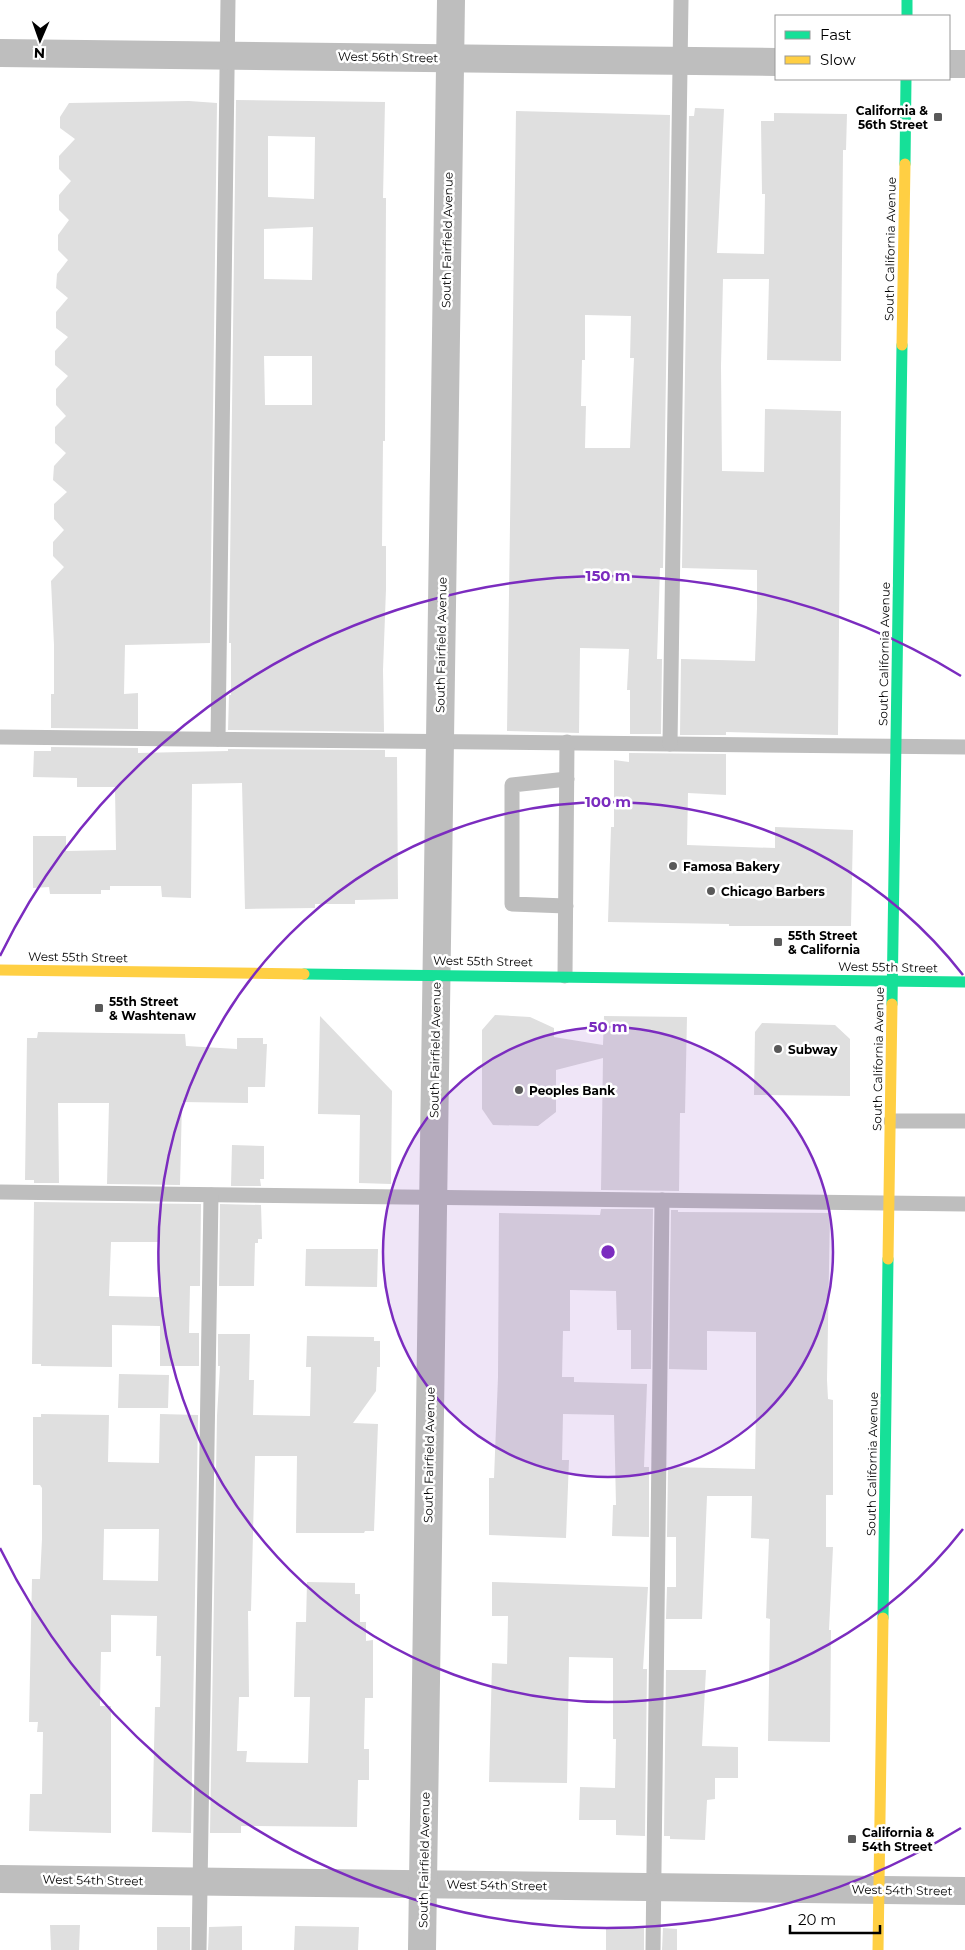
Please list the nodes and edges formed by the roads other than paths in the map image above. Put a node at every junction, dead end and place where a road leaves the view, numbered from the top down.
1 (228, 0) edge
2 (450, 0) edge
3 (681, 0) edge
4 (907, 0) edge
5 (907, 15) edge
6 (0, 53) edge
7 (228, 55) junction
8 (450, 58) junction
9 (680, 61) junction
10 (775, 62) edge
11 (950, 64) edge
12 (965, 64) edge
13 (906, 80) edge
14 (0, 737) edge
15 (218, 739) junction
16 (440, 742) junction
17 (567, 742) junction
18 (670, 744) junction
19 (896, 747) junction
20 (965, 747) edge
21 (567, 778) junction
22 (566, 906) junction
23 (0, 970) edge
24 (436, 974) junction
25 (565, 976) junction
26 (892, 981) junction
27 (965, 982) edge
28 (890, 1121) junction
29 (965, 1121) edge
30 (0, 1192) edge
31 (211, 1195) junction
32 (433, 1197) junction
33 (662, 1200) junction
34 (889, 1203) junction
35 (965, 1204) edge
36 (0, 1879) edge
37 (200, 1881) junction
38 (423, 1884) junction
39 (654, 1887) junction
40 (879, 1890) junction
41 (965, 1891) edge
42 (199, 1950) edge
43 (422, 1950) edge
44 (654, 1950) edge
45 (878, 1950) edge

1 - 7 lane
2 - 8 street, South Fairfield Avenue
3 - 9 lane
4 - 5 street
6 - 7 street, West 56th Street
7 - 8 street, West 56th Street
7 - 15 lane
8 - 9 street, West 56th Street
8 - 16 street, South Fairfield Avenue
9 - 10 street, West 56th Street
9 - 18 lane
11 - 12 street
13 - 19 street, South California Avenue
14 - 15 lane
15 - 16 lane
16 - 17 lane
16 - 24 street, South Fairfield Avenue
17 - 18 lane
17 - 21 lane
18 - 19 lane
19 - 20 lane
19 - 26 street, South California Avenue
21 - 22 lane
21 - 22 lane
22 - 25 lane
23 - 24 street, West 55th Street
24 - 25 street, West 55th Street
24 - 32 street, South Fairfield Avenue
25 - 26 street, West 55th Street
26 - 27 street, West 55th Street
26 - 28 street, South California Avenue
28 - 29 lane
28 - 34 street, South California Avenue
30 - 31 lane
31 - 32 lane
31 - 37 lane
32 - 33 lane
32 - 38 street, South Fairfield Avenue
33 - 34 lane
33 - 39 lane
34 - 35 lane
34 - 40 street, South California Avenue
36 - 37 street, West 54th Street
37 - 38 street, West 54th Street
37 - 42 lane
38 - 39 street, West 54th Street
38 - 43 street, South Fairfield Avenue
39 - 40 street, West 54th Street
39 - 44 lane
40 - 41 street, West 54th Street
40 - 45 street, South California Avenue

